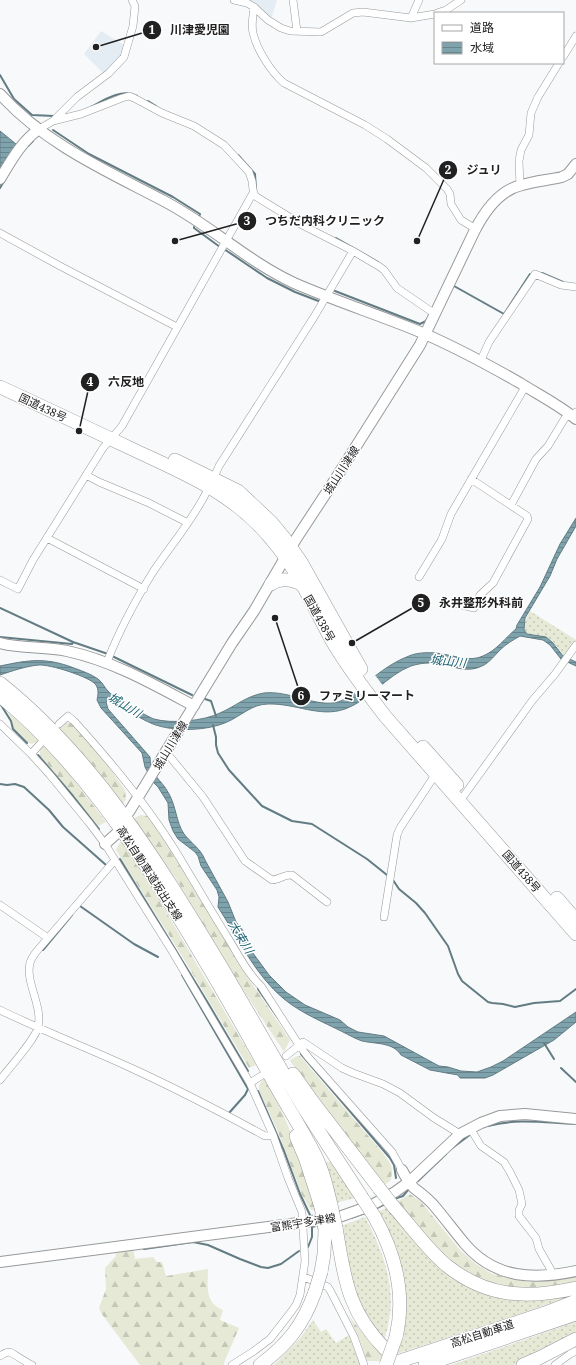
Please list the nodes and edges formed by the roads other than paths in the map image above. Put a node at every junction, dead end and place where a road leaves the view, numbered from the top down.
1 (132, 0) edge
2 (234, 0) edge
3 (293, 0) edge
4 (419, 0) edge
5 (461, 0) edge
6 (254, 7) junction
7 (439, 12) edge
8 (434, 13) edge
9 (411, 18) junction
10 (297, 31) junction
11 (576, 36) edge
12 (564, 55) edge
13 (558, 64) edge
14 (0, 94) edge
15 (57, 117) junction
16 (40, 129) junction
17 (576, 164) edge
18 (0, 179) edge
19 (520, 185) junction
20 (253, 193) junction
21 (476, 229) junction
22 (0, 233) edge
23 (223, 246) junction
24 (353, 251) junction
25 (576, 287) edge
26 (327, 296) junction
27 (432, 312) junction
28 (177, 327) junction
29 (425, 334) junction
30 (481, 360) junction
31 (0, 377) edge
32 (0, 387) edge
33 (526, 387) junction
34 (574, 416) edge
35 (113, 435) junction
36 (86, 475) junction
37 (472, 479) junction
38 (211, 482) junction
39 (511, 505) junction
40 (188, 523) junction
41 (47, 538) junction
42 (288, 553) junction
43 (419, 577) dead end
44 (0, 580) edge
45 (271, 584) junction
46 (301, 584) junction
47 (144, 589) junction
48 (454, 603) dead end
49 (576, 645) edge
50 (2, 646) edge
51 (109, 657) junction
52 (365, 682) junction
53 (0, 683) edge
54 (0, 696) edge
55 (192, 710) junction
56 (28, 714) junction
57 (0, 724) edge
58 (59, 724) dead end
59 (3, 732) edge
60 (41, 743) dead end
61 (31, 754) junction
62 (164, 754) junction
63 (438, 770) junction
64 (140, 796) junction
65 (462, 798) junction
66 (129, 812) dead end
67 (116, 834) dead end
68 (104, 844) junction
69 (115, 860) junction
70 (326, 902) dead end
71 (0, 905) edge
72 (384, 917) dead end
73 (576, 920) edge
74 (576, 934) edge
75 (48, 938) junction
76 (232, 985) junction
77 (0, 1010) edge
78 (38, 1028) junction
79 (298, 1046) junction
80 (286, 1056) dead end
81 (265, 1075) junction
82 (0, 1080) edge
83 (250, 1083) junction
84 (576, 1119) edge
85 (472, 1131) junction
86 (460, 1134) junction
87 (273, 1135) junction
88 (402, 1170) joint
89 (409, 1182) junction
90 (303, 1222) junction
91 (330, 1229) junction
92 (0, 1262) edge
93 (576, 1271) edge
94 (552, 1276) junction
95 (304, 1277) junction
96 (576, 1288) edge
97 (576, 1301) edge
98 (576, 1314) edge
99 (576, 1339) edge
100 (385, 1348) dead end
101 (576, 1351) edge
102 (0, 1356) edge
103 (32, 1365) edge
104 (232, 1365) edge
105 (260, 1365) edge
106 (364, 1365) edge
107 (387, 1365) edge
108 (425, 1365) edge
109 (523, 1365) edge
110 (555, 1365) edge

1 - 15 street
2 - 6 street
3 - 10 street
4 - 9 street
5 - 7 street
6 - 10 street
6 - 21 street
8 - 9 street
9 - 10 street
11 - 12 street
13 - 19 street
14 - 16 main road
15 - 16 street
15 - 20 street
16 - 18 main road
16 - 23 main road
17 - 19 main road, 城山川津線
19 - 21 main road, 城山川津線
20 - 23 street
20 - 24 street
21 - 27 main road, 城山川津線
22 - 28 street
23 - 26 main road
23 - 28 street
24 - 26 street
24 - 27 street
25 - 30 street
26 - 29 main road
26 - 38 street
27 - 29 main road, 城山川津線
28 - 35 street
29 - 30 main road
29 - 42 main road, 城山川津線
30 - 33 main road
31 - 35 highway, 国道438号
32 - 35 highway, 国道438号
33 - 34 main road
33 - 37 street
34 - 39 street
35 - 36 street
35 - 38 highway, 国道438号
36 - 40 street
36 - 41 street
37 - 39 street
37 - 43 street
38 - 40 street
38 - 42 highway, 国道438号
39 - 48 street
40 - 47 street
41 - 44 street
41 - 47 street
42 - 45 main road, 城山川津線
42 - 46 highway, 国道438号
42 - 52 highway, 国道438号
45 - 46 highway
45 - 55 main road, 城山川津線
46 - 52 highway, 国道438号
47 - 51 street
49 - 65 street
50 - 51 main road
51 - 55 main road
52 - 63 highway, 国道438号
53 - 56 highway, 高松自動車道坂出支線
54 - 56 highway, 高松自動車道坂出支線
55 - 62 main road, 城山川津線
56 - 76 highway, 高松自動車道坂出支線
56 - 81 highway, 高松自動車道坂出支線
57 - 59 street
58 - 64 street
59 - 61 street
60 - 61 street
61 - 68 street
62 - 64 main road, 城山川津線
62 - 70 street
63 - 65 highway, 国道438号
63 - 72 street
64 - 66 main road, 城山川津線
64 - 79 street
65 - 73 highway, 国道438号
65 - 74 highway, 国道438号
67 - 68 main road
68 - 69 street
69 - 75 street
69 - 83 street
71 - 75 street
75 - 78 street
76 - 96 highway, bridge
76 - 107 highway, bridge
77 - 78 street
78 - 82 street
78 - 87 street
79 - 80 street
79 - 86 street
79 - 88 street
81 - 83 street
81 - 91 highway, 高松自動車道坂出支線, bridge
83 - 87 street
84 - 85 main road, 富熊宇多津線
85 - 86 main road, 富熊宇多津線
85 - 94 street
86 - 89 main road, 富熊宇多津線
87 - 90 street
88 - 89 main road
89 - 90 main road, 富熊宇多津線
89 - 94 main road
90 - 92 main road, 富熊宇多津線
90 - 95 street
91 - 100 highway
91 - 105 highway, bridge
93 - 94 main road
95 - 104 street
95 - 106 street
97 - 107 highway, 高松自動車道
98 - 108 highway, 高松自動車道
99 - 109 highway
101 - 110 street
102 - 103 street

